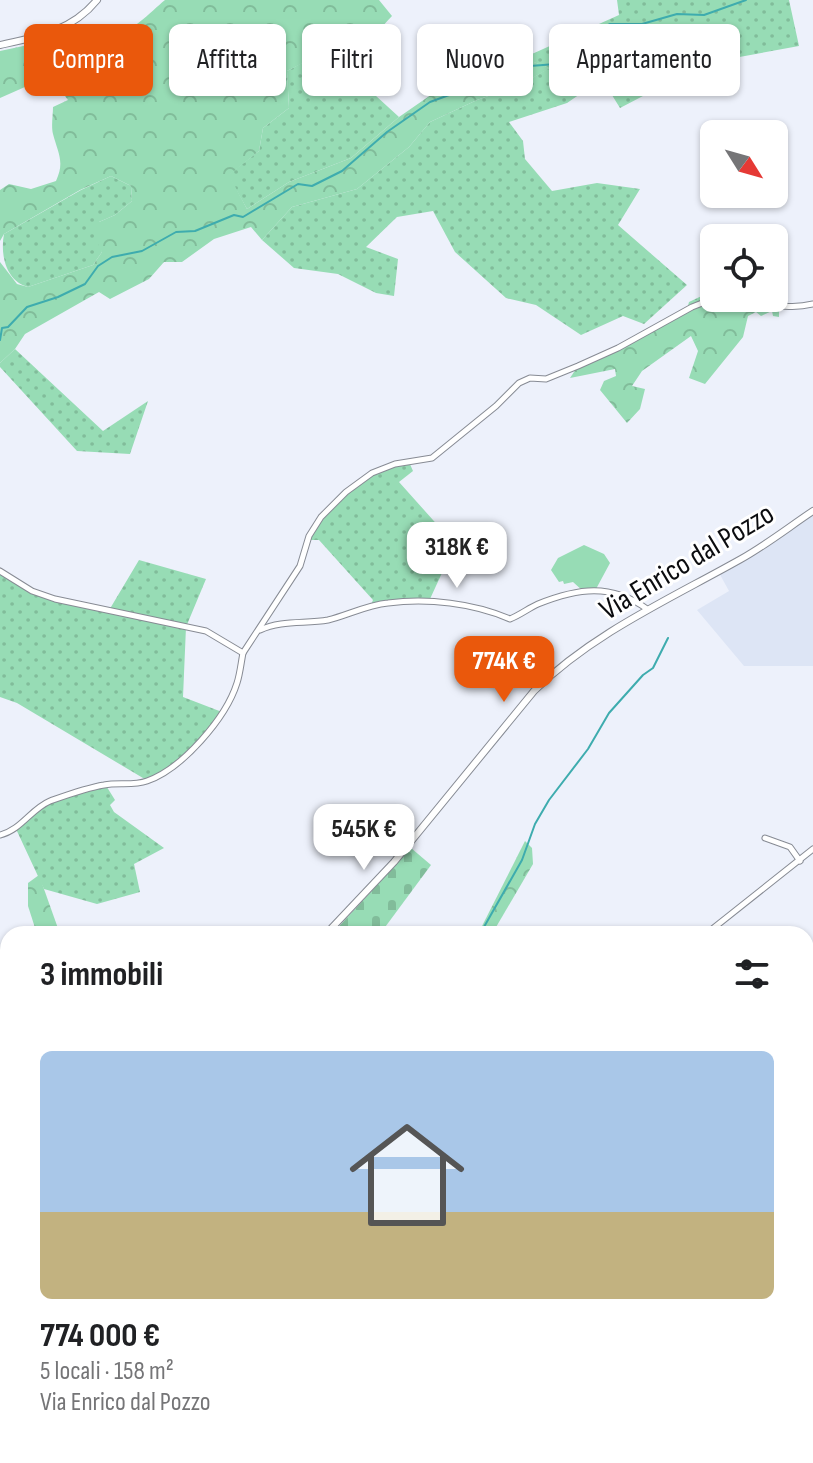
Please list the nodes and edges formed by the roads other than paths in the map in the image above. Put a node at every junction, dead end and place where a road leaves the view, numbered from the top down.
1 (97, 0) edge
2 (0, 45) edge
3 (700, 304) edge
4 (813, 304) edge
5 (788, 308) edge
6 (813, 511) edge
7 (0, 571) edge
8 (647, 609) junction
9 (257, 631) junction
10 (243, 653) junction
11 (0, 835) edge
12 (765, 838) dead end
13 (813, 849) edge
14 (800, 861) junction
15 (334, 926) edge
16 (716, 926) edge

1 - 2 street
3 - 9 street
4 - 5 street
6 - 8 street, Via Enrico dal Pozzo
7 - 10 street
8 - 9 street
8 - 15 street, Via Enrico dal Pozzo
9 - 10 street
10 - 11 street
12 - 14 street
13 - 14 street
14 - 16 street

